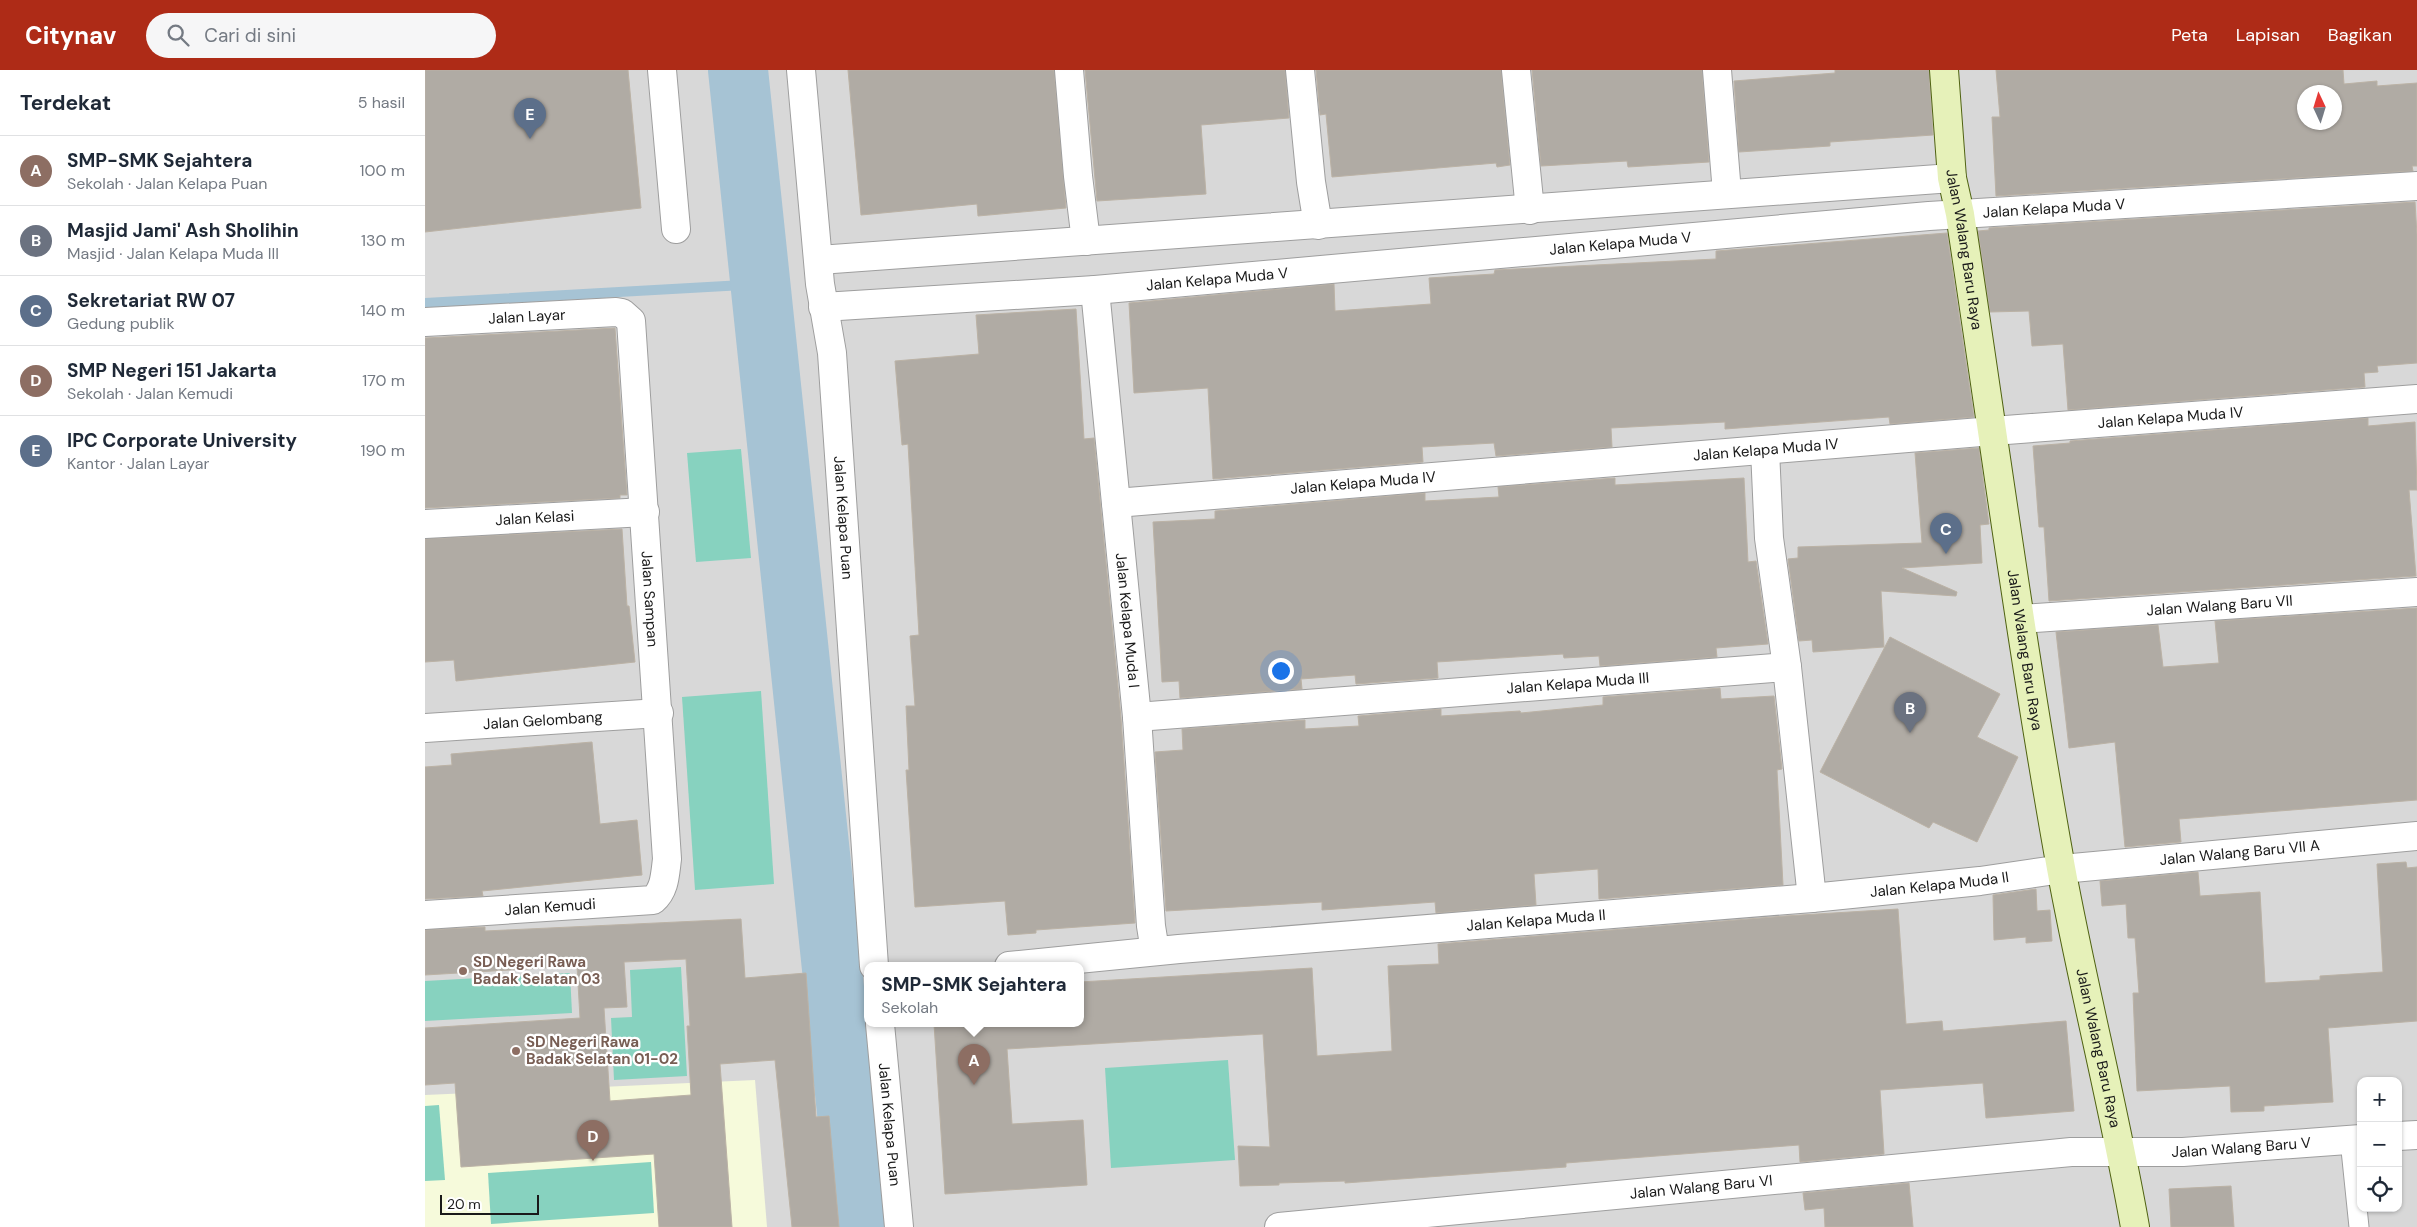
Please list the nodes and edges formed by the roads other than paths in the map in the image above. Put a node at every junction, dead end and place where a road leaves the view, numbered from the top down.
1 (662, 70) edge
2 (801, 70) edge
3 (1069, 70) edge
4 (1300, 70) edge
5 (1516, 70) edge
6 (1717, 70) edge
7 (1944, 70) edge
8 (1952, 178) junction
9 (2417, 186) edge
10 (1727, 193) junction
11 (1529, 210) junction
12 (1960, 214) junction
13 (1318, 225) junction
14 (677, 229) dead end
15 (1086, 241) junction
16 (819, 260) junction
17 (1095, 290) junction
18 (823, 307) junction
19 (629, 316) joint
20 (425, 322) edge
21 (2417, 399) edge
22 (1993, 431) junction
23 (1765, 450) junction
24 (1116, 504) junction
25 (645, 512) junction
26 (425, 524) edge
27 (2417, 592) edge
28 (2021, 620) junction
29 (1787, 667) junction
30 (659, 712) junction
31 (1137, 717) junction
32 (425, 728) edge
33 (2417, 836) edge
34 (2062, 868) junction
35 (664, 881) joint
36 (1812, 898) junction
37 (425, 915) edge
38 (1155, 951) junction
39 (875, 962) edge
40 (1048, 962) edge
41 (879, 1027) edge
42 (2417, 1135) edge
43 (2402, 1136) edge
44 (2355, 1140) edge
45 (2122, 1152) junction
46 (899, 1227) edge
47 (1279, 1227) edge
48 (2135, 1227) edge
49 (2359, 1227) edge

1 - 14 street
2 - 16 street, Jalan Kelapa Puan
3 - 15 street
4 - 13 street
5 - 11 street
6 - 10 street
7 - 8 street, Jalan Walang Baru Raya
8 - 10 street
8 - 12 street, Jalan Walang Baru Raya
9 - 12 street, Jalan Kelapa Muda V
10 - 11 street
11 - 13 street
12 - 17 street, Jalan Kelapa Muda V
12 - 22 street, Jalan Walang Baru Raya
13 - 15 street
15 - 16 street
16 - 18 street, Jalan Kelapa Puan
17 - 18 street, Jalan Kelapa Muda V
17 - 24 street, Jalan Kelapa Muda I
18 - 39 street, Jalan Kelapa Puan
19 - 20 street, Jalan Layar
19 - 25 street, Jalan Sampan
21 - 22 street, Jalan Kelapa Muda IV
22 - 23 street, Jalan Kelapa Muda IV
22 - 28 street, Jalan Walang Baru Raya
23 - 24 street, Jalan Kelapa Muda IV
23 - 29 street
24 - 31 street, Jalan Kelapa Muda I
25 - 26 street, Jalan Kelasi
25 - 30 street, Jalan Sampan
27 - 28 street, Jalan Walang Baru VII
28 - 34 street, Jalan Walang Baru Raya
29 - 31 street, Jalan Kelapa Muda III
29 - 36 street
30 - 32 street, Jalan Gelombang
30 - 35 street, Jalan Sampan
31 - 38 street, Jalan Kelapa Muda I
33 - 34 street, Jalan Walang Baru VII A
34 - 36 street, Jalan Kelapa Muda II
34 - 45 street, Jalan Walang Baru Raya
35 - 37 street, Jalan Kemudi
36 - 38 street, Jalan Kelapa Muda II
38 - 40 street, Jalan Kelapa Muda II
41 - 46 street, Jalan Kelapa Puan
42 - 43 street
44 - 45 street, Jalan Walang Baru V
44 - 49 lane
45 - 47 street, Jalan Walang Baru VI
45 - 48 street, Jalan Walang Baru Raya

